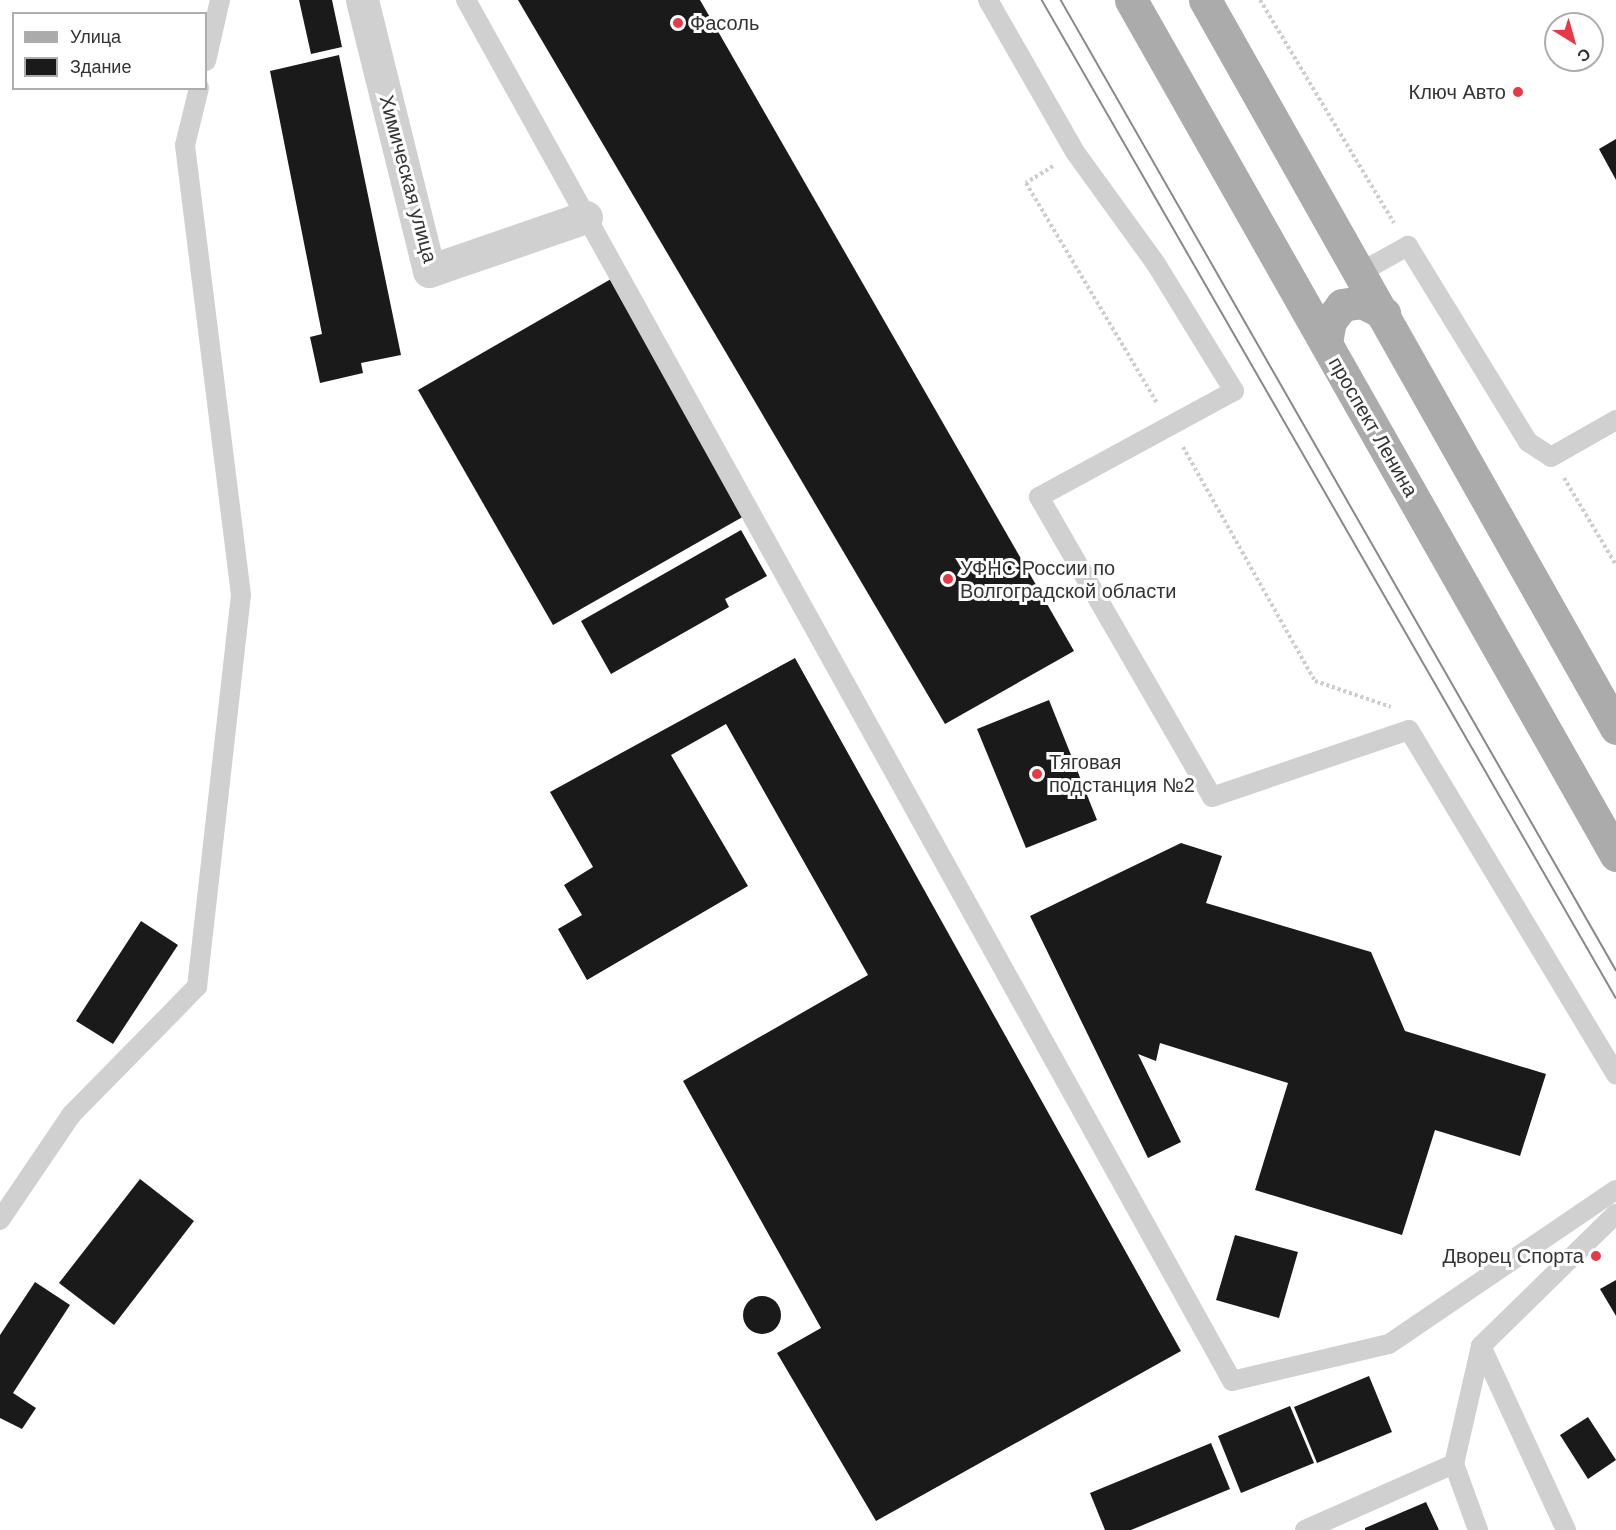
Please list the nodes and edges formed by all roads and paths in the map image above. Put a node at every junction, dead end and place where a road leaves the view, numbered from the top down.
1 (220, 0) edge
2 (362, 0) edge
3 (466, 0) edge
4 (988, 0) edge
5 (1131, 0) edge
6 (1205, 0) edge
7 (1260, 0) edge
8 (207, 57) edge
9 (199, 90) edge
10 (1075, 152) junction
11 (586, 217) junction
12 (1408, 246) junction
13 (1361, 272) junction
14 (1384, 313) junction
15 (1326, 343) junction
16 (1616, 420) edge
17 (1171, 426) junction
18 (1551, 457) junction
19 (1616, 565) edge
20 (1616, 728) edge
21 (1409, 730) junction
22 (1616, 855) edge
23 (1616, 1075) edge
24 (1616, 1190) edge
25 (1616, 1214) edge
26 (0, 1220) edge
27 (1481, 1346) junction
28 (1454, 1464) junction
29 (1305, 1530) edge
30 (1478, 1530) edge
31 (1566, 1530) edge

1 - 8 lane
2 - 11 street, Химическая улица
3 - 11 lane
4 - 10 lane
5 - 15 main road, проспект Ленина
6 - 13 main road
7 - 12 path
9 - 26 lane
10 - 17 path
10 - 17 lane
11 - 24 lane
12 - 13 lane
12 - 18 lane
13 - 14 main road
14 - 15 main road
14 - 20 main road
15 - 22 main road, проспект Ленина
16 - 18 lane
17 - 21 path
17 - 21 lane
18 - 19 path
21 - 23 lane
25 - 27 lane
27 - 28 lane
27 - 31 lane
28 - 29 lane
28 - 30 lane

